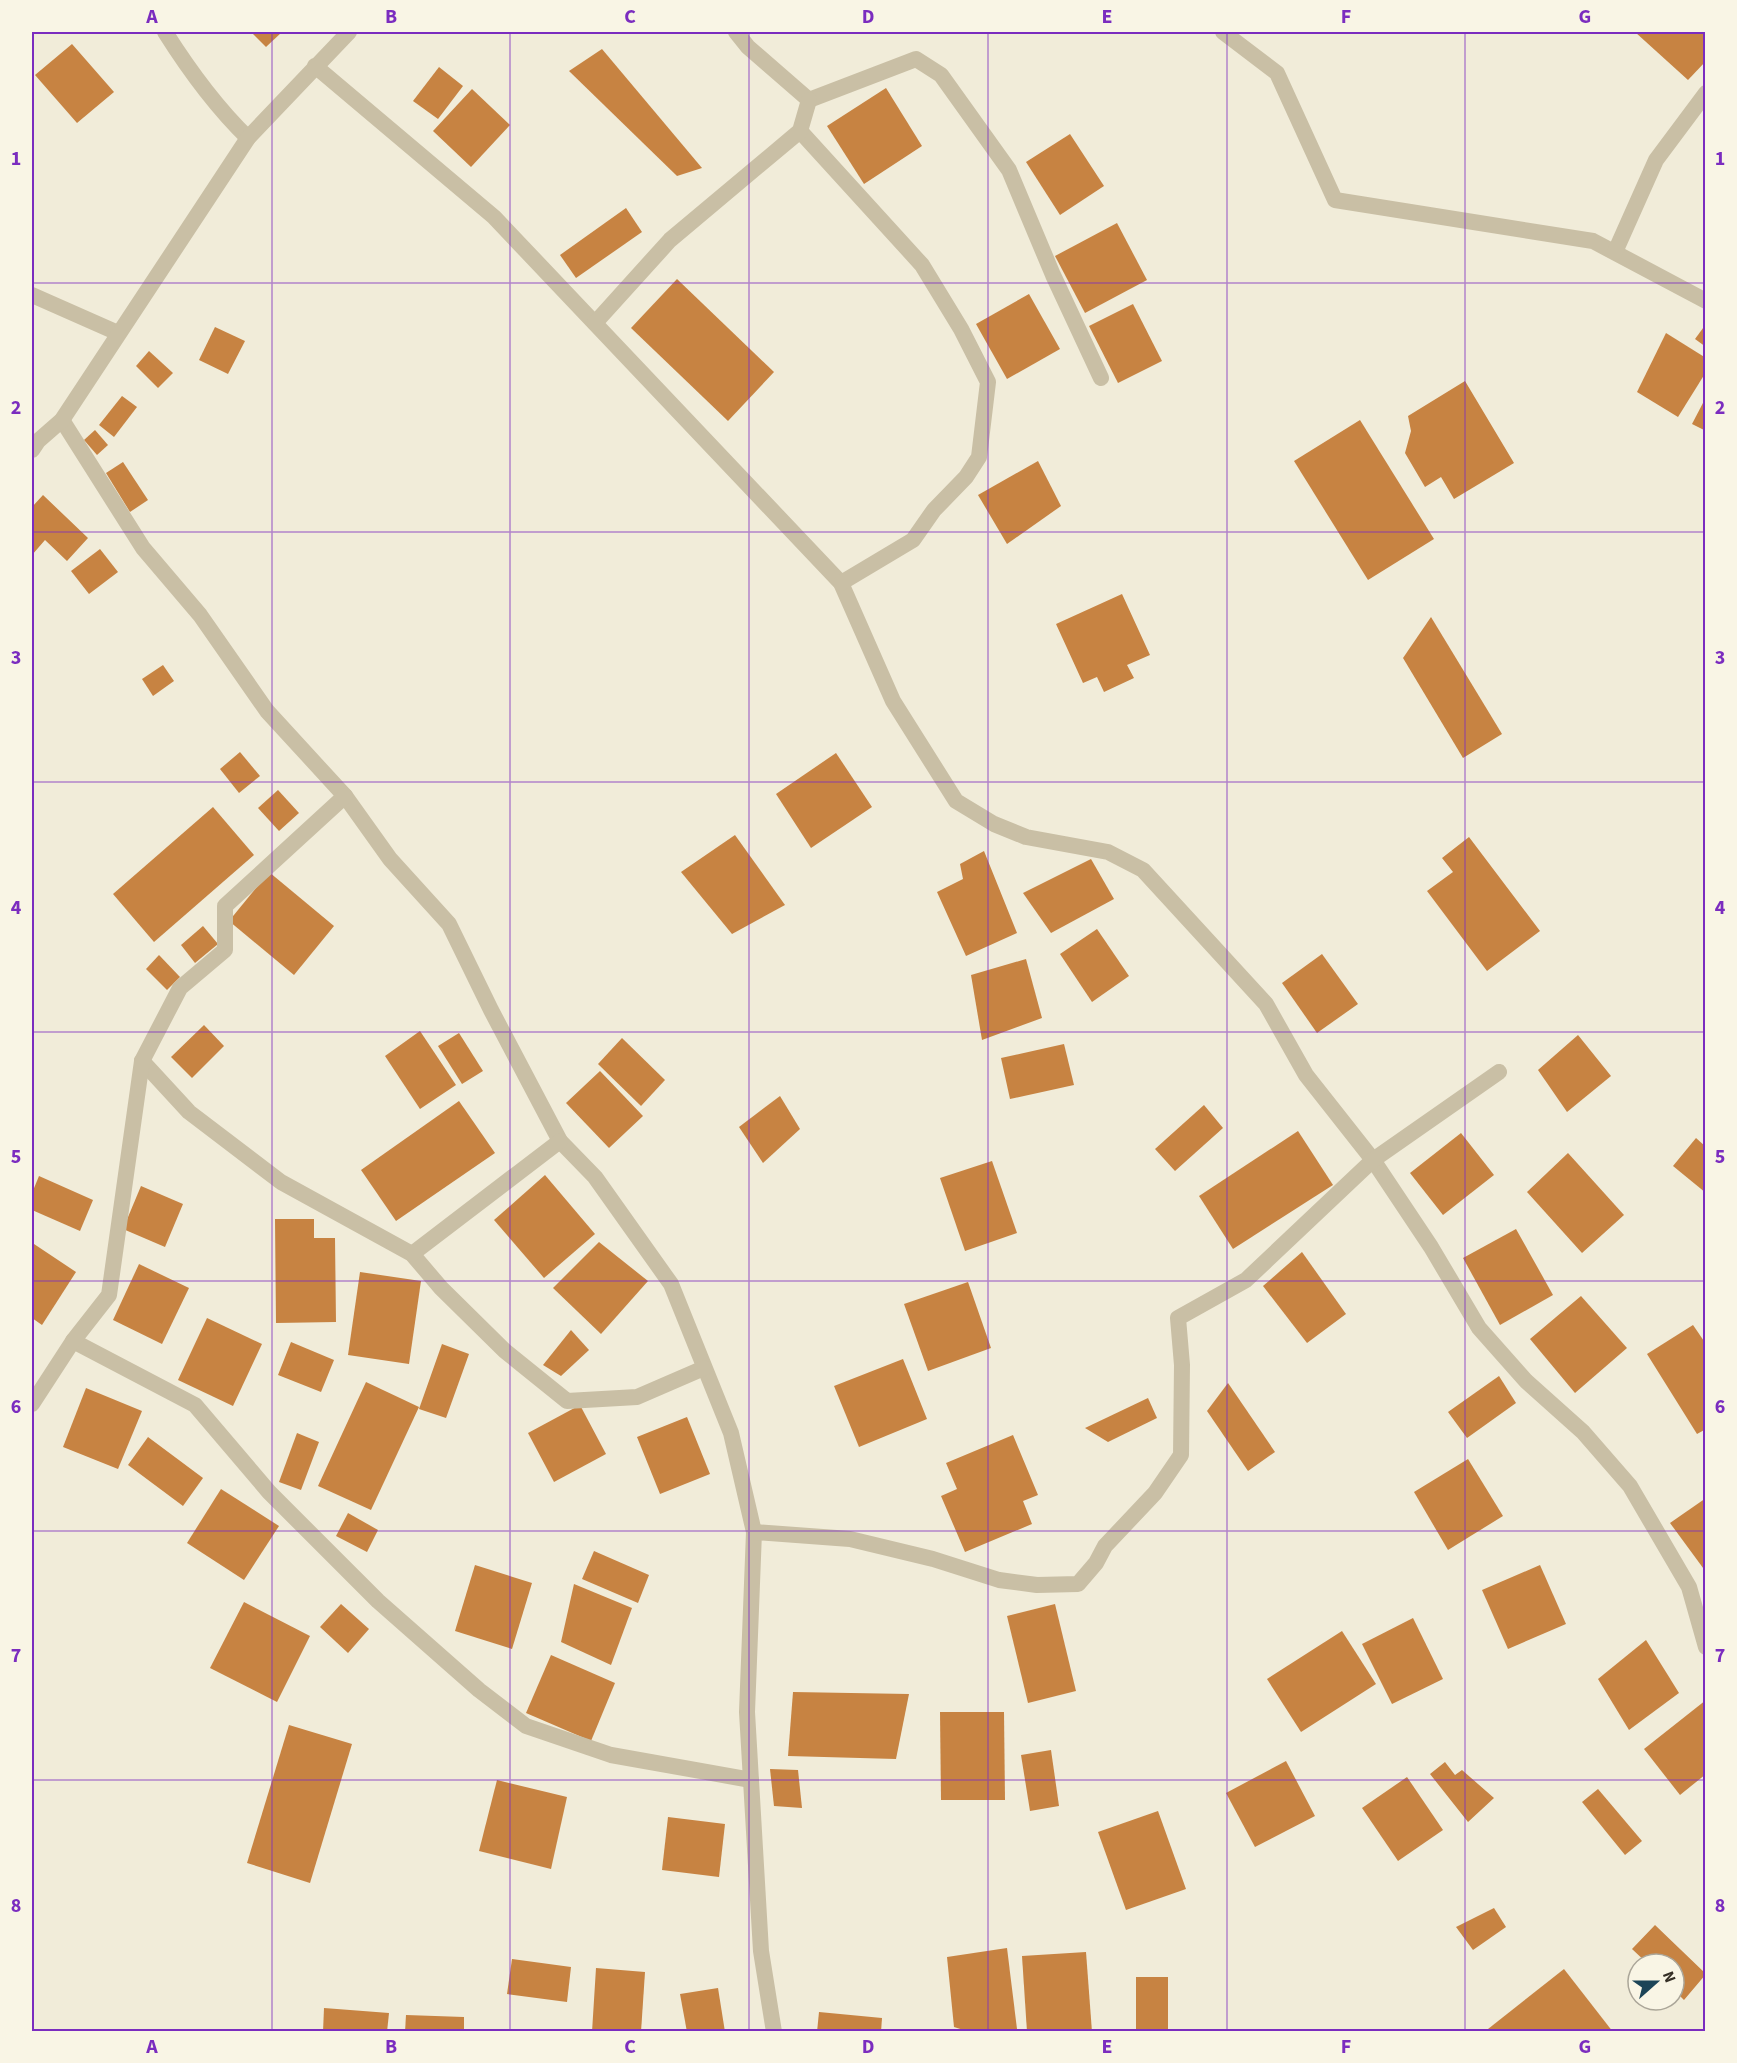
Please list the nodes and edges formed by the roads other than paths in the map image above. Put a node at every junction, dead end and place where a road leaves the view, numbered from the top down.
1 (165, 32) edge
2 (349, 32) edge
3 (736, 32) edge
4 (1223, 32) edge
5 (315, 66) junction
6 (1706, 93) edge
7 (809, 100) junction
8 (800, 131) junction
9 (248, 138) junction
10 (1615, 252) junction
11 (32, 295) edge
12 (1706, 301) edge
13 (595, 323) junction
14 (118, 333) junction
15 (1101, 378) dead end
16 (62, 420) junction
17 (32, 450) edge
18 (841, 583) junction
19 (345, 796) junction
20 (142, 1061) junction
21 (1499, 1072) dead end
22 (560, 1141) junction
23 (1373, 1160) junction
24 (412, 1254) junction
25 (73, 1341) junction
26 (704, 1368) junction
27 (32, 1404) edge
28 (754, 1532) junction
29 (1706, 1647) edge
30 (751, 1780) junction
31 (774, 2031) edge

1 - 9 street
2 - 5 street
3 - 7 street
4 - 10 street
5 - 9 street
5 - 13 street
6 - 10 street
7 - 8 street
7 - 15 street
8 - 13 street
8 - 18 street
9 - 14 street
10 - 12 street
11 - 14 street
13 - 18 street
14 - 16 street
16 - 17 street
16 - 19 street
18 - 23 street
19 - 20 street
19 - 22 street
20 - 24 street
20 - 25 street
21 - 23 street
22 - 24 street
22 - 26 street
23 - 28 street
23 - 29 street
24 - 26 street
25 - 27 street
25 - 30 street
26 - 28 street
28 - 30 street
30 - 31 street

